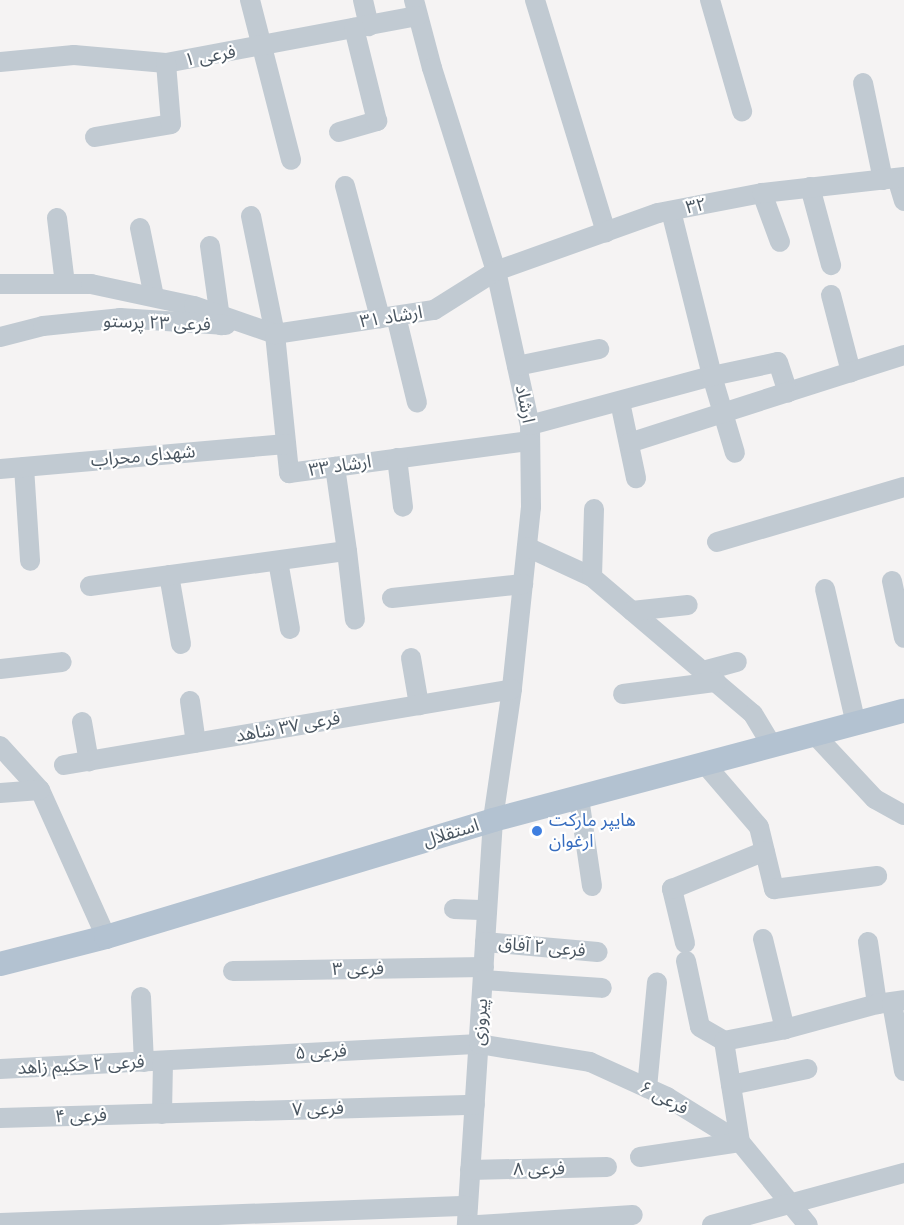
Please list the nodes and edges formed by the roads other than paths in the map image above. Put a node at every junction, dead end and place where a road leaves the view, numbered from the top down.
1 (250, 0) edge
2 (363, 0) edge
3 (710, 0) edge
4 (537, 1) edge
5 (416, 8) edge
6 (362, 27) junction
7 (261, 47) junction
8 (0, 62) edge
9 (165, 63) junction
10 (863, 83) dead end
11 (742, 111) dead end
12 (339, 132) dead end
13 (95, 137) dead end
14 (291, 160) dead end
15 (895, 178) edge
16 (345, 186) dead end
17 (810, 188) junction
18 (762, 193) junction
19 (904, 201) edge
20 (671, 211) junction
21 (251, 216) dead end
22 (57, 218) dead end
23 (140, 228) dead end
24 (606, 232) junction
25 (780, 242) dead end
26 (210, 246) dead end
27 (831, 265) dead end
28 (496, 271) junction
29 (0, 284) edge
30 (65, 284) junction
31 (831, 295) dead end
32 (154, 297) junction
33 (388, 317) junction
34 (221, 320) junction
35 (275, 334) junction
36 (0, 337) edge
37 (599, 349) dead end
38 (904, 355) edge
39 (517, 366) junction
40 (851, 372) junction
41 (712, 376) junction
42 (788, 392) junction
43 (620, 402) junction
44 (417, 403) dead end
45 (723, 411) junction
46 (530, 433) junction
47 (629, 443) junction
48 (286, 444) junction
49 (735, 453) dead end
50 (397, 458) junction
51 (24, 467) junction
52 (335, 467) junction
53 (0, 469) edge
54 (636, 478) dead end
55 (904, 487) edge
56 (403, 507) dead end
57 (594, 509) dead end
58 (717, 542) dead end
59 (527, 547) junction
60 (347, 551) junction
61 (30, 561) dead end
62 (278, 561) junction
63 (169, 575) junction
64 (592, 577) junction
65 (892, 580) dead end
66 (523, 584) junction
67 (90, 586) dead end
68 (825, 589) dead end
69 (392, 598) dead end
70 (688, 605) dead end
71 (632, 611) junction
72 (355, 620) dead end
73 (290, 629) dead end
74 (904, 638) edge
75 (181, 644) dead end
76 (411, 658) dead end
77 (62, 662) dead end
78 (738, 662) dead end
79 (0, 669) edge
80 (710, 677) junction
81 (512, 690) junction
82 (623, 694) dead end
83 (190, 701) dead end
84 (419, 705) junction
85 (904, 711) edge
86 (82, 722) dead end
87 (856, 724) junction
88 (816, 736) junction
89 (196, 743) junction
90 (771, 744) junction
91 (0, 746) edge
92 (89, 761) junction
93 (704, 763) junction
94 (64, 765) dead end
95 (40, 790) junction
96 (0, 793) edge
97 (579, 798) junction
98 (904, 815) edge
99 (493, 820) junction
100 (765, 851) junction
101 (877, 876) dead end
102 (592, 886) dead end
103 (454, 909) dead end
104 (487, 910) junction
105 (106, 937) junction
106 (763, 939) dead end
107 (485, 942) junction
108 (868, 942) dead end
109 (598, 952) dead end
110 (0, 964) edge
111 (233, 971) dead end
112 (483, 973) junction
113 (657, 982) dead end
114 (602, 988) dead end
115 (141, 997) dead end
116 (891, 1002) edge
117 (785, 1029) junction
118 (724, 1041) junction
119 (479, 1044) junction
120 (153, 1061) junction
121 (0, 1069) edge
122 (807, 1069) dead end
123 (904, 1071) edge
124 (731, 1085) junction
125 (647, 1088) junction
126 (475, 1105) junction
127 (162, 1113) junction
128 (0, 1118) edge
129 (740, 1142) junction
130 (640, 1157) dead end
131 (607, 1167) dead end
132 (470, 1170) junction
133 (904, 1173) edge
134 (789, 1202) junction
135 (467, 1215) edge
136 (633, 1215) dead end
137 (113, 1222) edge
138 (0, 1223) edge
139 (478, 1225) edge
140 (712, 1225) edge
141 (808, 1225) edge

1 - 7 street
2 - 6 street
3 - 11 street
4 - 24 street
5 - 6 street, فرعی ۱
5 - 28 street, ارشاد
6 - 7 street, فرعی ۱
6 - 12 street
7 - 9 street, فرعی ۱
7 - 14 street
8 - 9 street, فرعی ۱
9 - 13 street
10 - 15 street
15 - 17 street, ۳۲
15 - 19 street
16 - 33 street
17 - 18 street, ۳۲
17 - 27 street
18 - 20 street, ۳۲
18 - 25 street
20 - 24 street, ۳۲
20 - 41 street
21 - 35 street, ارشاد ۳۳
22 - 30 street
23 - 32 street
24 - 28 street, ۳۲
26 - 34 street
28 - 33 street, ارشاد ۳۱
28 - 39 street, ارشاد
29 - 30 street
30 - 32 street
31 - 40 street
32 - 34 street
33 - 35 street, ارشاد ۳۱
33 - 44 street
34 - 35 street
34 - 36 street, فرعی ۲۳ پرستو
35 - 48 street, ارشاد ۳۳
37 - 39 street
38 - 40 street
39 - 46 street, ارشاد
40 - 42 street
41 - 42 street, ارشاد ۳۳
41 - 43 street, ارشاد ۳۳
41 - 45 street
42 - 45 street
43 - 46 street, ارشاد ۳۳
43 - 47 street
45 - 47 street
45 - 49 street
46 - 50 street, ارشاد ۳۳
46 - 59 street, ارشاد
47 - 54 street
48 - 51 street, شهدای محراب
48 - 52 street, ارشاد ۳۳
50 - 52 street, ارشاد ۳۳
50 - 56 street
51 - 53 street, شهدای محراب
51 - 61 street
52 - 60 street
55 - 58 street
57 - 64 street
59 - 64 street
59 - 66 street, ارشاد
60 - 62 street
60 - 72 street
62 - 63 street
62 - 73 street
63 - 67 street
63 - 75 street
64 - 71 street
65 - 74 street
66 - 69 street
66 - 81 street, ارشاد
68 - 87 street
70 - 71 street
71 - 80 street
76 - 84 street
77 - 79 street
78 - 80 street
80 - 82 street
80 - 90 street
81 - 84 street, فرعی ۳۷ شاهد
81 - 99 street, ارشاد
83 - 89 street
84 - 89 street, فرعی ۳۷ شاهد
85 - 87 main road, استقلال
86 - 92 street
87 - 88 main road, استقلال
88 - 90 main road, استقلال
88 - 98 street
89 - 92 street, فرعی ۳۷ شاهد
90 - 93 main road, استقلال
91 - 95 street
92 - 94 street, فرعی ۳۷ شاهد
93 - 97 main road, استقلال
93 - 100 street
95 - 96 street
95 - 105 street
97 - 99 main road, استقلال
97 - 102 street
99 - 104 street, پیروزی
99 - 105 main road, استقلال
100 - 101 street
100 - 118 street
103 - 104 street
104 - 107 street, پیروزی
105 - 110 main road, استقلال
106 - 117 street
107 - 109 street, فرعی ۲ آفاق
107 - 112 street, پیروزی
108 - 116 street
111 - 112 street, فرعی ۳
112 - 114 street, فرعی ۳
112 - 119 street, پیروزی
113 - 125 street
115 - 120 street
116 - 117 street
116 - 123 street
117 - 118 street
118 - 124 street
119 - 120 street, فرعی ۵
119 - 125 street, فرعی ۶
119 - 126 street, پیروزی
120 - 121 street, فرعی ۲ حکیم زاهد
120 - 127 street
122 - 124 street
124 - 129 street
125 - 129 street, فرعی ۶
126 - 127 street, فرعی ۷
126 - 132 street, پیروزی
127 - 128 street, فرعی ۴
129 - 130 street
129 - 134 street, فرعی ۶
131 - 132 street, فرعی ۸
132 - 135 street, پیروزی
133 - 134 street
134 - 140 street
134 - 141 street, فرعی ۶
135 - 137 street
136 - 139 street
137 - 138 street

